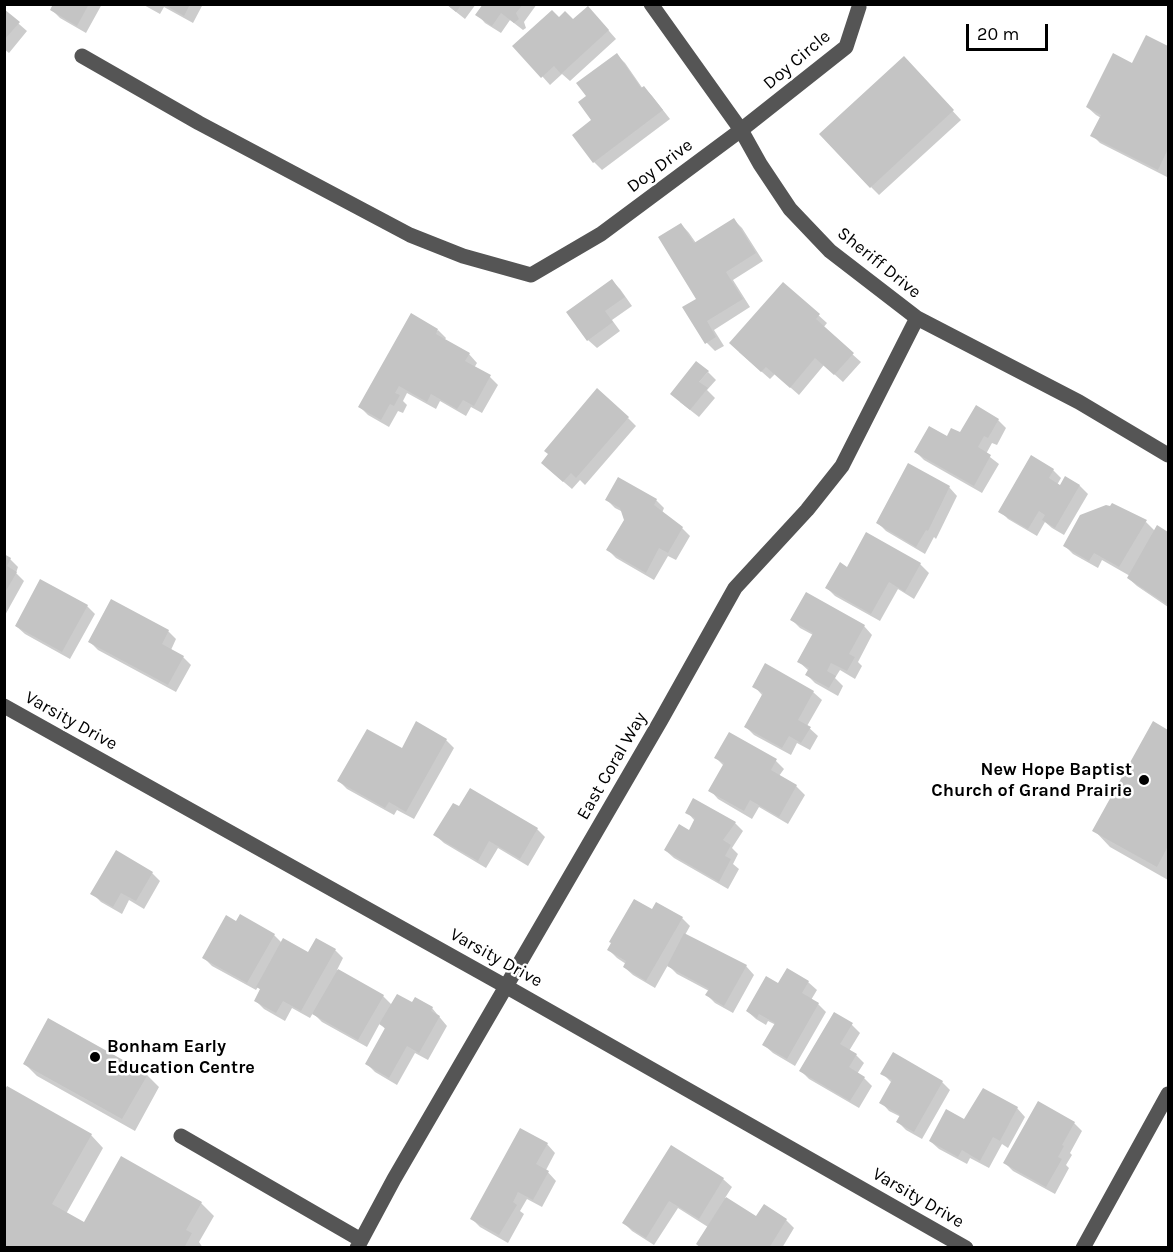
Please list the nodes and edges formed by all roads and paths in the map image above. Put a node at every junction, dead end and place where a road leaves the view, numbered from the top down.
1 (651, 4) edge
2 (859, 7) dead end
3 (82, 56) dead end
4 (741, 130) junction
5 (917, 318) junction
6 (1168, 455) edge
7 (4, 706) edge
8 (507, 987) junction
9 (1168, 1094) edge
10 (181, 1136) dead end
11 (359, 1244) edge
12 (966, 1248) edge
13 (1083, 1248) edge

1 - 4 street, Sheriff Drive
2 - 4 street, Doy Circle
3 - 4 street, Doy Drive
4 - 5 street, Sheriff Drive
5 - 6 street, Sheriff Drive
5 - 8 street, East Coral Way
7 - 8 street, Varsity Drive
8 - 11 street, East Coral Way
8 - 12 street, Varsity Drive
9 - 13 street
10 - 11 street

